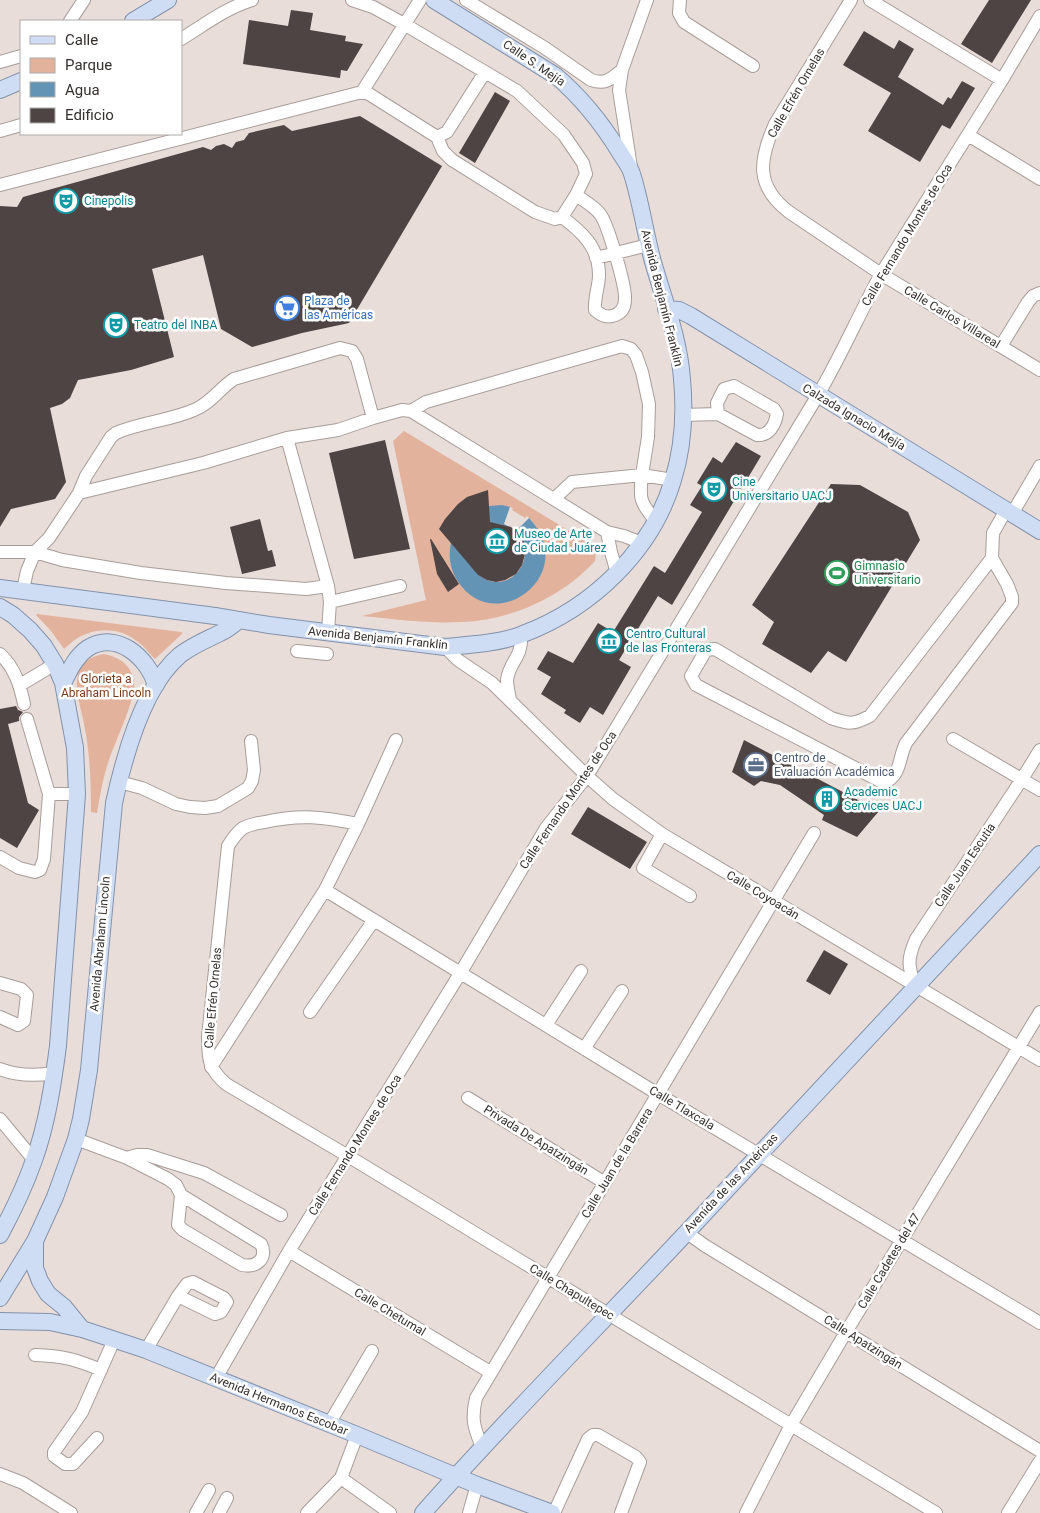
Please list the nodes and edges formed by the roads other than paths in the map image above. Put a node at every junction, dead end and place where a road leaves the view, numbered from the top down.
1 (84, 0) edge
2 (168, 0) edge
3 (252, 0) edge
4 (352, 0) edge
5 (420, 0) edge
6 (434, 0) edge
7 (466, 0) edge
8 (647, 0) edge
9 (680, 0) edge
10 (851, 0) edge
11 (870, 0) edge
12 (1040, 16) edge
13 (71, 20) edge
14 (136, 20) edge
15 (404, 24) junction
16 (182, 38) edge
17 (20, 56) edge
18 (0, 62) edge
19 (753, 66) dead end
20 (622, 70) junction
21 (485, 72) junction
22 (1002, 80) junction
23 (20, 81) edge
24 (0, 90) edge
25 (362, 92) junction
26 (20, 125) edge
27 (0, 131) edge
28 (181, 135) edge
29 (182, 135) edge
30 (968, 135) junction
31 (437, 137) junction
32 (168, 138) edge
33 (632, 172) junction
34 (1040, 180) edge
35 (0, 185) edge
36 (769, 192) joint
37 (576, 194) junction
38 (562, 217) junction
39 (648, 245) junction
40 (615, 253) junction
41 (596, 258) junction
42 (881, 274) junction
43 (1040, 292) edge
44 (666, 309) junction
45 (1001, 346) junction
46 (1040, 370) edge
47 (818, 396) junction
48 (411, 411) junction
49 (718, 414) junction
50 (683, 415) junction
51 (373, 418) junction
52 (287, 438) junction
53 (1040, 466) edge
54 (642, 475) junction
55 (673, 480) junction
56 (79, 493) junction
57 (554, 499) junction
58 (1009, 512) junction
59 (656, 521) junction
60 (1040, 531) edge
61 (607, 532) junction
62 (642, 543) junction
63 (0, 552) edge
64 (35, 552) junction
65 (992, 558) junction
66 (617, 573) junction
67 (328, 586) junction
68 (400, 586) dead end
69 (0, 588) edge
70 (23, 590) junction
71 (330, 602) junction
72 (0, 607) edge
73 (239, 620) junction
74 (322, 632) junction
75 (522, 635) junction
76 (445, 647) junction
77 (297, 650) dead end
78 (314, 652) junction
79 (0, 654) edge
80 (327, 654) dead end
81 (55, 664) junction
82 (63, 683) junction
83 (20, 685) junction
84 (156, 685) junction
85 (510, 700) junction
86 (24, 704) dead end
87 (27, 719) dead end
88 (953, 739) dead end
89 (396, 740) dead end
90 (251, 741) dead end
91 (1040, 750) edge
92 (587, 776) junction
93 (1022, 779) junction
94 (118, 782) junction
95 (1040, 790) edge
96 (48, 794) junction
97 (77, 794) junction
98 (358, 824) junction
99 (814, 833) dead end
100 (662, 834) junction
101 (1040, 854) edge
102 (0, 857) edge
103 (325, 890) junction
104 (690, 896) dead end
105 (774, 902) junction
106 (374, 920) junction
107 (581, 971) dead end
108 (460, 972) junction
109 (0, 983) edge
110 (915, 986) junction
111 (622, 991) dead end
112 (310, 1012) dead end
113 (1040, 1012) edge
114 (0, 1017) edge
115 (546, 1025) junction
116 (1019, 1047) junction
117 (584, 1049) junction
118 (1040, 1060) edge
119 (211, 1067) junction
120 (0, 1069) edge
121 (54, 1073) junction
122 (658, 1094) junction
123 (468, 1098) dead end
124 (0, 1118) edge
125 (76, 1139) junction
126 (758, 1154) junction
127 (348, 1156) junction
128 (127, 1158) junction
129 (34, 1160) junction
130 (605, 1182) junction
131 (181, 1195) junction
132 (281, 1215) dead end
133 (686, 1232) junction
134 (0, 1235) edge
135 (902, 1240) junction
136 (35, 1241) junction
137 (289, 1251) junction
138 (548, 1278) junction
139 (178, 1296) dead end
140 (0, 1298) edge
141 (609, 1314) junction
142 (0, 1322) edge
143 (1040, 1323) edge
144 (82, 1329) junction
145 (846, 1332) junction
146 (114, 1340) junction
147 (146, 1350) junction
148 (372, 1351) dead end
149 (35, 1355) dead end
150 (101, 1370) junction
151 (490, 1372) junction
152 (216, 1378) junction
153 (329, 1424) junction
154 (792, 1425) junction
155 (357, 1435) junction
156 (97, 1438) dead end
157 (482, 1447) junction
158 (1040, 1451) edge
159 (1040, 1461) edge
160 (0, 1474) edge
161 (456, 1476) junction
162 (341, 1478) junction
163 (477, 1486) junction
164 (209, 1490) dead end
165 (227, 1498) dead end
166 (71, 1513) edge
167 (196, 1513) edge
168 (219, 1513) edge
169 (307, 1513) edge
170 (390, 1513) edge
171 (423, 1513) edge
172 (469, 1513) edge
173 (553, 1513) edge
174 (621, 1513) edge
175 (746, 1513) edge
176 (936, 1513) edge
177 (1008, 1513) edge

1 - 13 street
2 - 14 main road
3 - 16 street
4 - 15 street
5 - 15 street
6 - 33 main road, Calle S. Mejía
7 - 20 street
8 - 20 street, Avenida Benjamín Franklin
9 - 19 street
10 - 36 street, Calle Efrén Ornelas
11 - 22 street
12 - 22 street, Calle Fernando Montes de Oca
15 - 21 street
15 - 25 street
17 - 18 street
20 - 33 street, Avenida Benjamín Franklin
21 - 31 street
21 - 37 street
22 - 30 street, Calle Fernando Montes de Oca
23 - 24 main road
25 - 29 street
25 - 31 street
26 - 27 street
28 - 32 street
30 - 34 street
30 - 42 street, Calle Fernando Montes de Oca
31 - 38 street
32 - 35 street
33 - 39 main road, Avenida Benjamín Franklin
36 - 42 street, Calle Carlos Villareal
37 - 38 street
37 - 40 street
38 - 41 street
39 - 40 street
39 - 44 main road, Avenida Benjamín Franklin
40 - 41 street
40 - 41 street
42 - 45 street, Calle Carlos Villareal
42 - 47 street, Calle Fernando Montes de Oca
43 - 45 street
44 - 47 main road, Calzada Ignacio Mejía
44 - 50 main road, Avenida Benjamín Franklin
45 - 46 street, Calle Carlos Villareal
47 - 58 main road, Calzada Ignacio Mejía
47 - 92 street, Calle Fernando Montes de Oca
48 - 51 street
48 - 54 street
48 - 57 street
49 - 49 street
49 - 50 street
50 - 55 main road, Avenida Benjamín Franklin
51 - 52 street
51 - 56 street
52 - 56 street
52 - 67 street
53 - 58 street
54 - 55 street
54 - 57 street
54 - 59 street
55 - 59 main road, Avenida Benjamín Franklin
56 - 64 street
57 - 61 street
58 - 60 main road, Calzada Ignacio Mejía
58 - 65 street
59 - 62 main road, Avenida Benjamín Franklin
61 - 62 street
61 - 66 street
62 - 66 main road, Avenida Benjamín Franklin
63 - 64 street
64 - 67 street
64 - 70 street
65 - 65 street
66 - 75 main road, Avenida Benjamín Franklin
67 - 71 street
68 - 71 street
69 - 70 main road, Avenida Benjamín Franklin
70 - 73 main road, Avenida Benjamín Franklin
71 - 74 street
72 - 81 main road
73 - 74 main road, Avenida Benjamín Franklin
73 - 84 main road, Avenida Abraham Lincoln
74 - 76 main road, Avenida Benjamín Franklin
74 - 78 street
75 - 76 main road, Avenida Benjamín Franklin
75 - 85 street
76 - 85 street, Calle Coyoacán
77 - 78 street
78 - 80 street
79 - 83 street
81 - 82 main road
81 - 83 street
82 - 84 main road
82 - 97 main road
83 - 86 street
84 - 94 main road, Avenida Abraham Lincoln
85 - 92 street, Calle Coyoacán
87 - 96 street
88 - 93 street
89 - 98 street, Calle Efrén Ornelas
90 - 94 street
91 - 93 street, Calle Juan Escutia
92 - 100 street, Calle Coyoacán
92 - 108 street, Calle Fernando Montes de Oca
93 - 95 street
93 - 110 street, Calle Juan Escutia
94 - 125 main road, Avenida Abraham Lincoln
96 - 97 street
96 - 102 street
97 - 121 main road
98 - 103 street, Calle Efrén Ornelas
98 - 119 street, Calle Efrén Ornelas
99 - 105 street, Calle Juan de la Barrera
100 - 104 street
100 - 105 street, Calle Coyoacán
101 - 110 main road, Avenida de las Américas
103 - 106 street, Calle Tlaxcala
103 - 119 street, Calle Efrén Ornelas
105 - 110 street, Calle Coyoacán
105 - 122 street, Calle Juan de la Barrera
106 - 108 street, Calle Tlaxcala
106 - 112 street
107 - 115 street
108 - 115 street, Calle Tlaxcala
108 - 127 street, Calle Fernando Montes de Oca
109 - 114 street
110 - 116 street, Calle Coyoacán
110 - 126 main road, Avenida de las Américas
111 - 117 street
113 - 116 street, Calle Cadetes del 47
115 - 117 street, Calle Tlaxcala
116 - 118 street, Calle Coyoacán
116 - 135 street, Calle Cadetes del 47
117 - 122 street, Calle Tlaxcala
119 - 127 street, Calle Chapultepec
120 - 121 street
121 - 129 main road
122 - 126 street, Calle Tlaxcala
122 - 130 street, Calle Juan de la Barrera
123 - 130 street, Privada De Apatzingán
124 - 129 street
125 - 128 street
125 - 136 main road, Avenida Abraham Lincoln
126 - 133 main road, Avenida de las Américas
126 - 135 street, Calle Tlaxcala
127 - 137 street, Calle Fernando Montes de Oca
127 - 138 street, Calle Chapultepec
128 - 131 street
128 - 132 street
129 - 134 main road
130 - 138 street, Calle Juan de la Barrera
131 - 131 street
133 - 141 main road, Avenida de las Américas
133 - 145 street, Calle Apatzingán
135 - 143 street, Calle Tlaxcala
135 - 145 street, Calle Cadetes del 47
136 - 140 main road, Avenida Abraham Lincoln
136 - 144 main road
137 - 151 street, Calle Chetumal
137 - 152 street, Calle Fernando Montes de Oca
138 - 141 street, Calle Chapultepec
138 - 151 street, Calle Juan de la Barrera
139 - 147 street
141 - 154 street, Calle Chapultepec
141 - 157 main road, Avenida de las Américas
142 - 144 main road, Avenida Hermanos Escobar
144 - 146 main road, Avenida Hermanos Escobar
145 - 154 street, Calle Cadetes del 47
145 - 158 street, Calle Apatzingán
146 - 147 main road, Avenida Hermanos Escobar
146 - 150 street
147 - 152 main road, Avenida Hermanos Escobar
148 - 153 street
149 - 150 street
150 - 156 street
151 - 157 street, Calle Juan de la Barrera
152 - 153 main road, Avenida Hermanos Escobar
153 - 155 main road, Avenida Hermanos Escobar
154 - 175 street, Calle Cadetes del 47
154 - 176 street, Calle Chapultepec
155 - 161 main road, Avenida Hermanos Escobar
155 - 162 street
157 - 161 main road, Avenida de las Américas
159 - 177 street
160 - 166 street
161 - 163 main road, Avenida Hermanos Escobar
161 - 171 main road, Avenida de las Américas
162 - 169 street
162 - 170 street
163 - 172 street
163 - 173 main road, Avenida Hermanos Escobar
164 - 167 street
165 - 168 street
173 - 174 street

